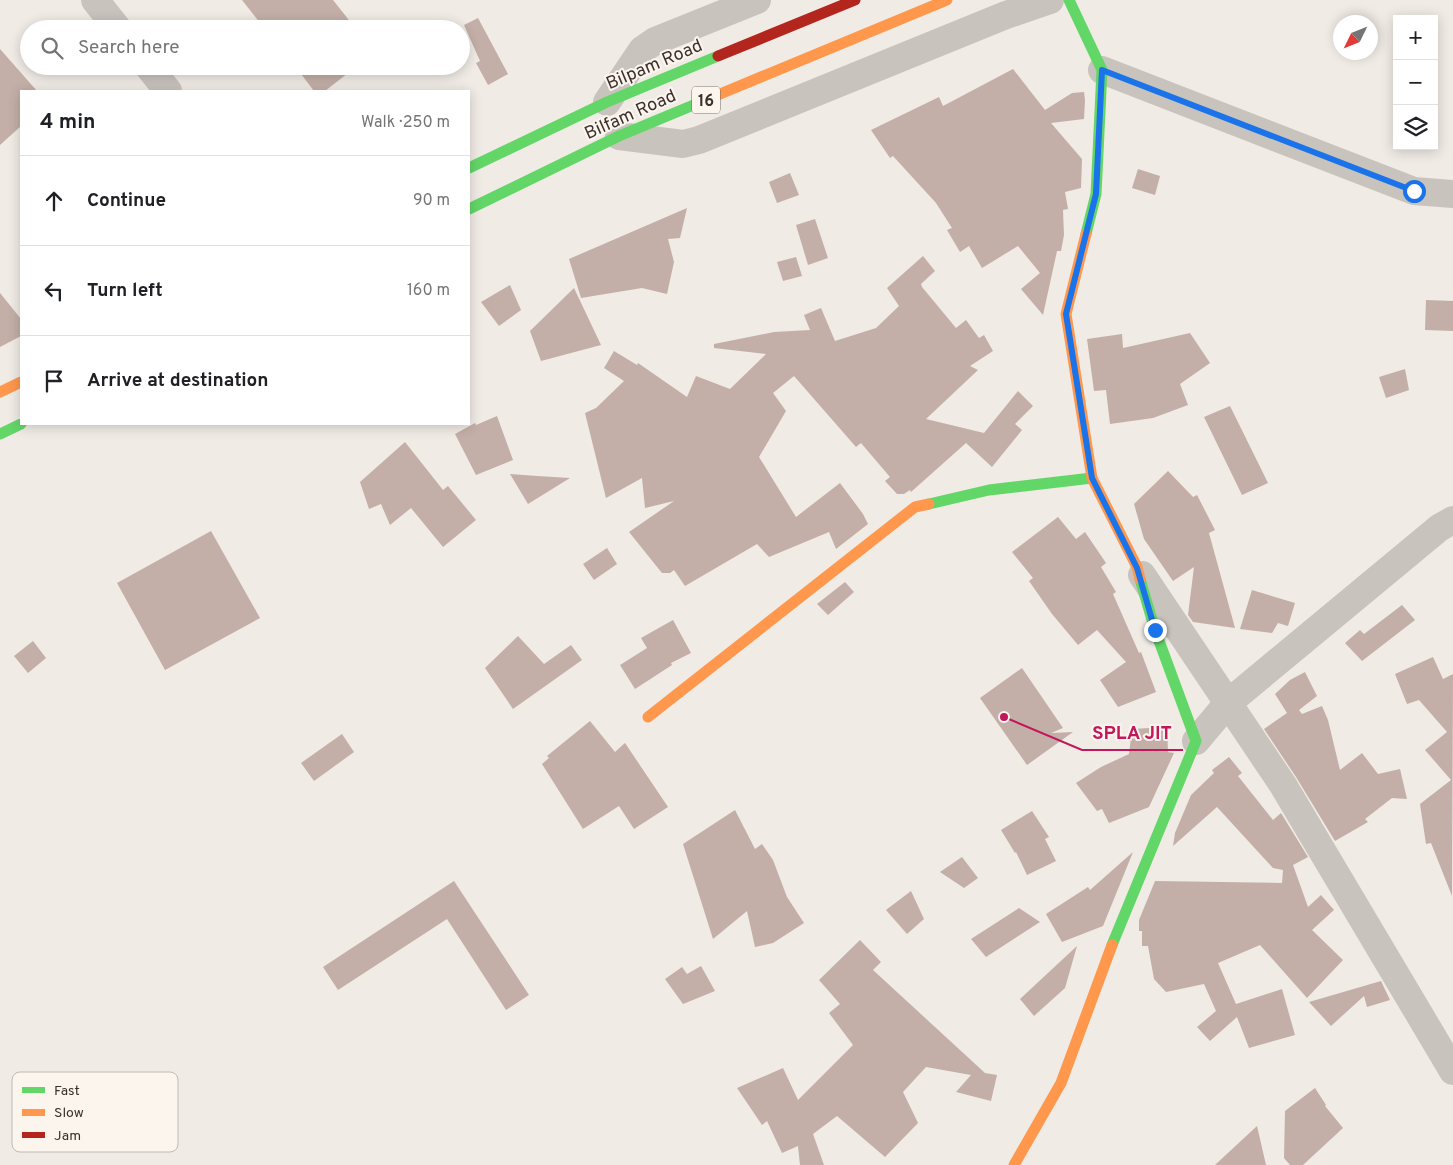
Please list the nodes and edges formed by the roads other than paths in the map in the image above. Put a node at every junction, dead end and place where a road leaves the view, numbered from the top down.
1 (95, 0) edge
2 (756, 0) edge
3 (855, 0) edge
4 (947, 0) edge
5 (1050, 0) edge
6 (1070, 0) edge
7 (111, 20) edge
8 (1102, 70) junction
9 (155, 75) edge
10 (167, 90) edge
11 (607, 102) junction
12 (619, 136) junction
13 (470, 168) edge
14 (1453, 194) edge
15 (470, 209) edge
16 (20, 382) edge
17 (0, 392) edge
18 (20, 424) edge
19 (0, 434) edge
20 (1092, 478) junction
21 (1453, 520) edge
22 (1137, 568) junction
23 (1228, 702) junction
24 (648, 717) dead end
25 (1196, 741) junction
26 (1453, 1071) edge
27 (1014, 1165) edge

1 - 7 street
2 - 11 street
3 - 11 street, Bilpam Road / 16
4 - 12 street, Bilfam Road / 16
5 - 12 street
6 - 8 street
8 - 14 street
8 - 20 street
9 - 10 street
11 - 13 street, Bilpam Road / 16
12 - 15 street, Bilfam Road / 16
16 - 17 street
18 - 19 street
20 - 22 street
20 - 24 street
21 - 23 street
22 - 23 street
22 - 25 street
23 - 25 street
23 - 26 street
25 - 27 street

